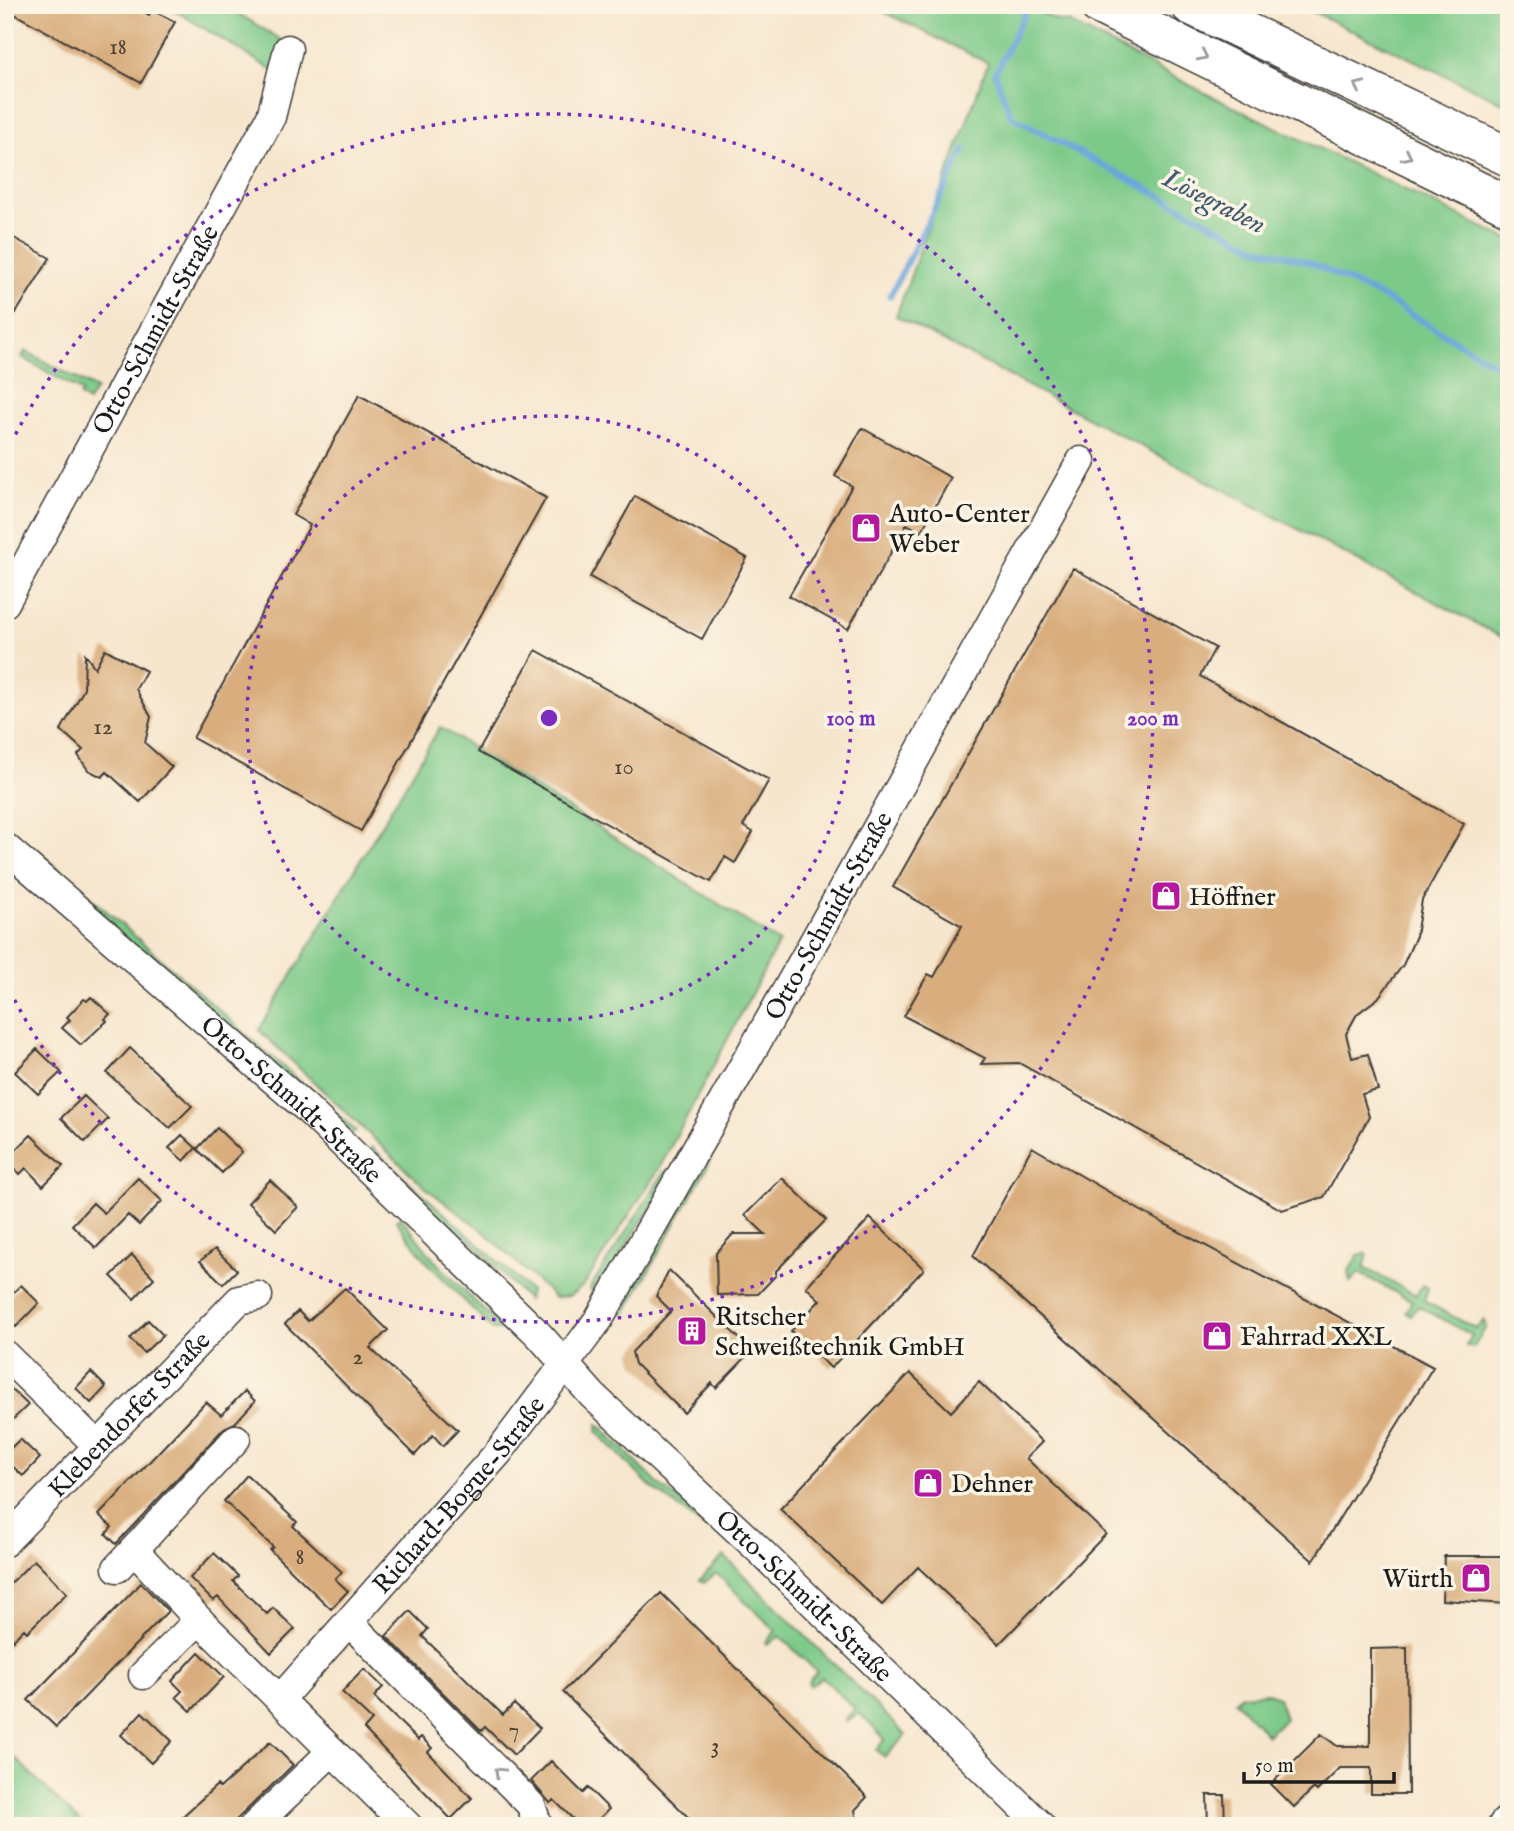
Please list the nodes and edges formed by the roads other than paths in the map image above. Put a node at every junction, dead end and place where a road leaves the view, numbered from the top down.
1 (1099, 5) edge
2 (1190, 5) edge
3 (288, 49) dead end
4 (1509, 157) edge
5 (1509, 206) edge
6 (1081, 461) dead end
7 (5, 603) edge
8 (5, 847) edge
9 (258, 1296) dead end
10 (5, 1355) edge
11 (566, 1365) junction
12 (236, 1438) dead end
13 (97, 1445) junction
14 (5, 1542) edge
15 (199, 1620) junction
16 (350, 1623) junction
17 (144, 1675) dead end
18 (281, 1698) junction
19 (332, 1751) junction
20 (254, 1826) edge
21 (408, 1826) edge
22 (538, 1826) edge
23 (1041, 1826) edge

1 -> 5 highway
4 -> 2 highway
3 - 7 street, Otto-Schmidt-Straße
6 - 11 street, Otto-Schmidt-Straße
8 - 11 street, Otto-Schmidt-Straße
9 - 13 street, Klebendorfer Straße
10 - 13 street
11 - 16 street, Richard-Bogue-Straße
11 - 23 street, Otto-Schmidt-Straße
12 - 15 street
13 - 14 street, Klebendorfer Straße
15 - 17 street
15 - 18 street
16 - 18 street, Richard-Bogue-Straße
22 -> 16 street
18 - 19 street
19 - 20 street
19 - 21 street

